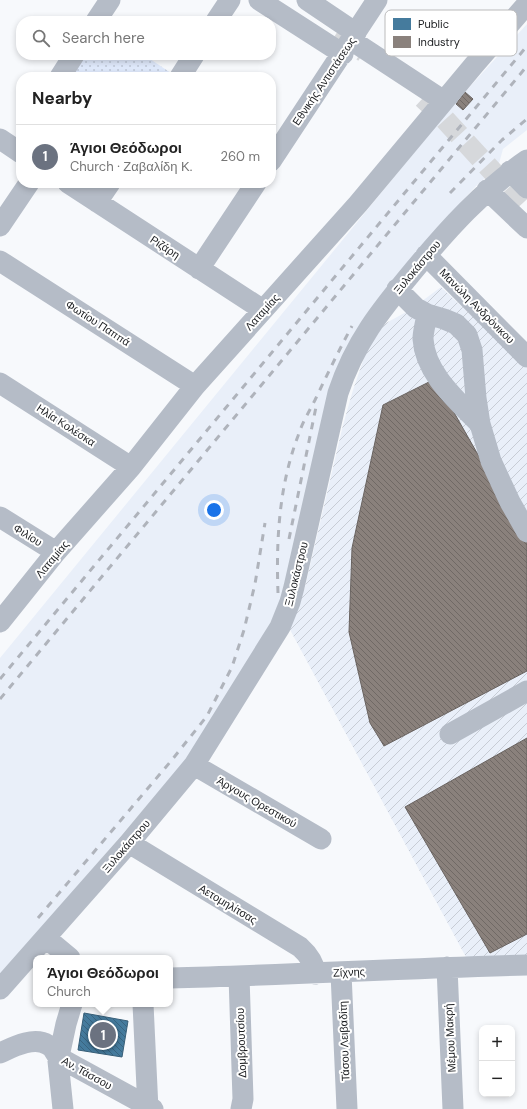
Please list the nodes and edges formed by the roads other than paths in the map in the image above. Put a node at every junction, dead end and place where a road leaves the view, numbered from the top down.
1 (110, 0) edge
2 (230, 0) edge
3 (259, 0) edge
4 (283, 0) edge
5 (307, 0) edge
6 (377, 0) edge
7 (527, 4) edge
8 (99, 16) edge
9 (219, 16) edge
10 (517, 16) edge
11 (346, 40) junction
12 (483, 56) edge
13 (71, 60) edge
14 (191, 60) edge
15 (63, 72) edge
16 (183, 72) edge
17 (444, 101) junction
18 (276, 153) edge
19 (519, 166) edge
20 (26, 188) edge
21 (76, 188) edge
22 (107, 188) edge
23 (253, 188) edge
24 (527, 188) edge
25 (488, 190) junction
26 (97, 202) junction
27 (0, 226) edge
28 (527, 228) edge
29 (426, 255) junction
30 (0, 260) edge
31 (199, 269) junction
32 (398, 289) junction
33 (263, 310) junction
34 (427, 314) junction
35 (527, 357) edge
36 (0, 383) edge
37 (195, 386) junction
38 (0, 398) edge
39 (480, 424) junction
40 (127, 472) junction
41 (0, 517) edge
42 (527, 532) edge
43 (56, 552) junction
44 (0, 622) edge
45 (527, 691) edge
46 (450, 734) dead end
47 (194, 765) junction
48 (321, 838) dead end
49 (129, 843) junction
50 (46, 938) junction
51 (66, 955) edge
52 (527, 965) edge
53 (447, 967) junction
54 (341, 972) junction
55 (316, 974) junction
56 (239, 976) junction
57 (173, 978) edge
58 (0, 989) edge
59 (71, 1007) edge
60 (143, 1007) edge
61 (0, 1053) edge
62 (58, 1057) junction
63 (150, 1108) edge
64 (63, 1109) edge
65 (241, 1109) edge
66 (347, 1109) edge
67 (453, 1109) edge

1 - 8 street
2 - 9 street
3 - 11 street
4 - 11 street
5 - 11 street
6 - 11 street, Εθνικής Αντιστάσεως
7 - 10 street, Λαταμίας
11 - 17 street
11 - 18 street, Εθνικής Αντιστάσεως
12 - 17 street, Λαταμίας
13 - 15 street
14 - 16 street
17 - 33 street, Λαταμίας
19 - 24 street
19 - 25 street, Ξυλοκάστρου
20 - 27 street
21 - 26 street, Ριζάρη
22 - 26 street
23 - 31 street
25 - 28 street
25 - 29 street, Ξυλοκάστρου
26 - 31 street, Ριζάρη
29 - 32 street, Ξυλοκάστρου
29 - 35 street, Μανώλη Ανδρόνικου
30 - 37 street, Φωτίου Παππά
31 - 33 street, Ριζάρη
32 - 34 street
32 - 47 street, Ξυλοκάστρου
33 - 37 street, Λαταμίας
34 - 39 street
34 - 39 street
36 - 40 street, Ηλία Κολέσκα
37 - 40 street, Λαταμίας
38 - 40 street, Ηλία Κολέσκα
39 - 42 street
40 - 43 street, Λαταμίας
41 - 43 street, Φιλίου
43 - 44 street, Λαταμίας
45 - 46 street
47 - 48 street, Άργους Ορεστικού
47 - 49 street, Ξυλοκάστρου
49 - 50 street, Ξυλοκάστρου
49 - 55 street, Αετομηλίτσας
50 - 51 street
50 - 58 street, Ξυλοκάστρου
52 - 53 street, Ζίχνης
53 - 54 street, Ζίχνης
53 - 67 street, Μέμου Μακρή
54 - 55 street, Ζίχνης
54 - 66 street, Τάσου Λειβαδίτη
55 - 56 street, Ζίχνης
56 - 57 street, Ζίχνης
56 - 65 street, Δομβρουτσίου
59 - 62 street
60 - 63 street
61 - 62 street, Αν. Τάσσου
62 - 63 street, Αν. Τάσσου
62 - 64 street

